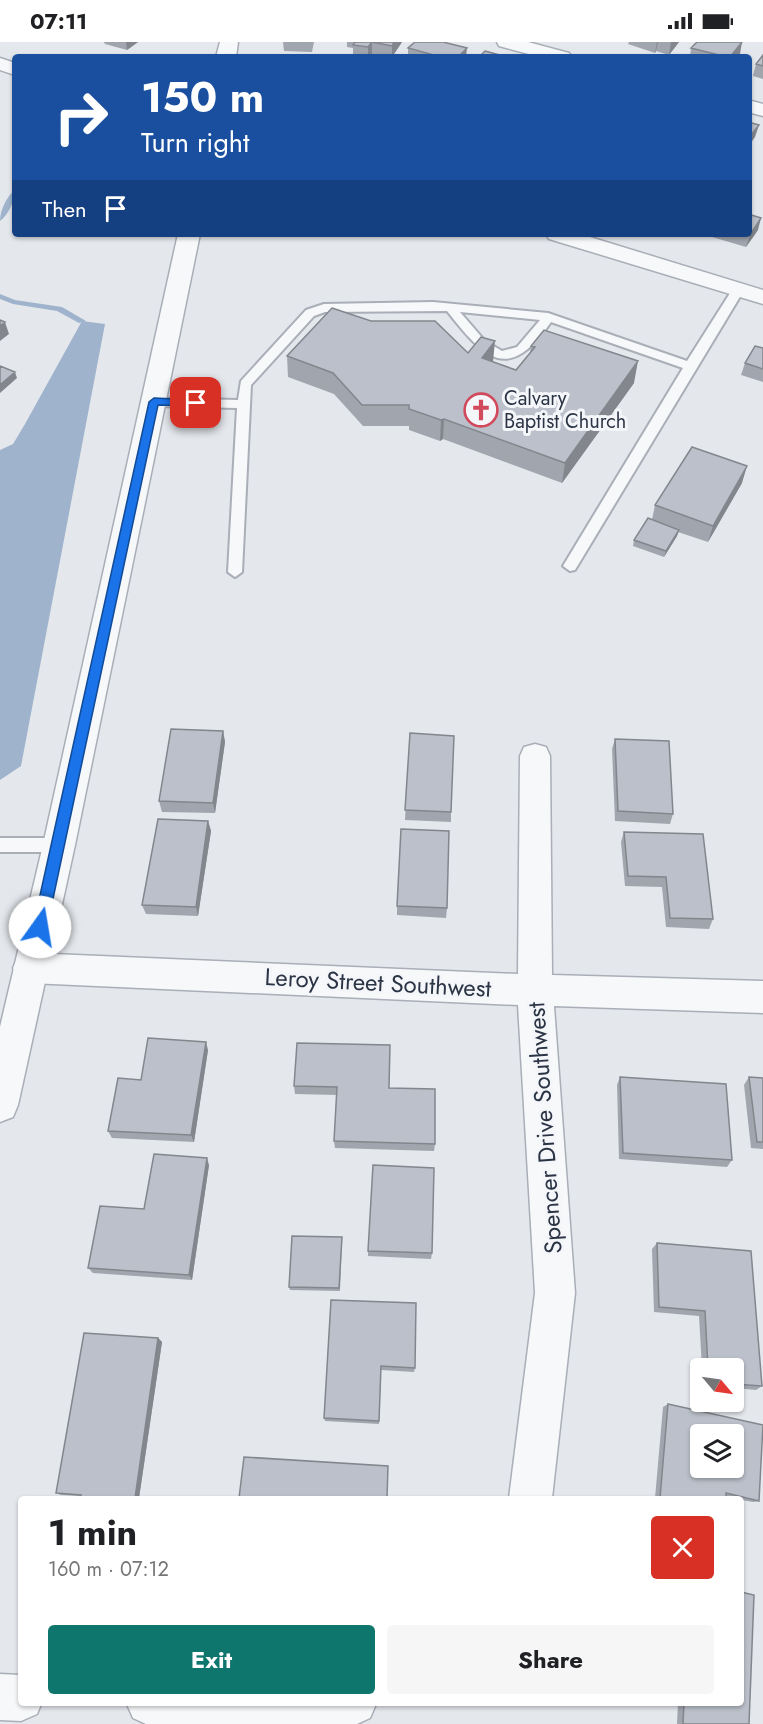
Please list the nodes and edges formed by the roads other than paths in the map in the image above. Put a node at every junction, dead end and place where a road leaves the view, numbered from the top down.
1 (506, 42) edge
2 (551, 54) edge
3 (188, 237) edge
4 (567, 237) edge
5 (738, 290) junction
6 (763, 297) edge
7 (451, 308) junction
8 (548, 317) junction
9 (690, 366) junction
10 (154, 402) junction
11 (244, 404) junction
12 (570, 566) dead end
13 (235, 572) dead end
14 (535, 756) dead end
15 (0, 845) edge
16 (59, 845) junction
17 (30, 968) junction
18 (535, 990) junction
19 (763, 997) edge
20 (0, 1105) edge
21 (530, 1496) edge
22 (0, 1697) edge
23 (18, 1698) edge
24 (250, 1706) edge
25 (319, 1706) edge

1 - 2 street
3 - 10 street
4 - 5 street
5 - 6 street
5 - 9 lane
7 - 8 lane
7 - 8 lane
7 - 11 lane
8 - 9 lane
9 - 12 lane
10 - 11 lane
10 - 16 street
11 - 13 lane
14 - 18 street, Spencer Drive Southwest
15 - 16 lane
16 - 17 street
17 - 18 street, Leroy Street Southwest
17 - 20 street
18 - 19 street, Leroy Street Southwest
18 - 21 street, Spencer Drive Southwest
22 - 23 street
24 - 25 street

